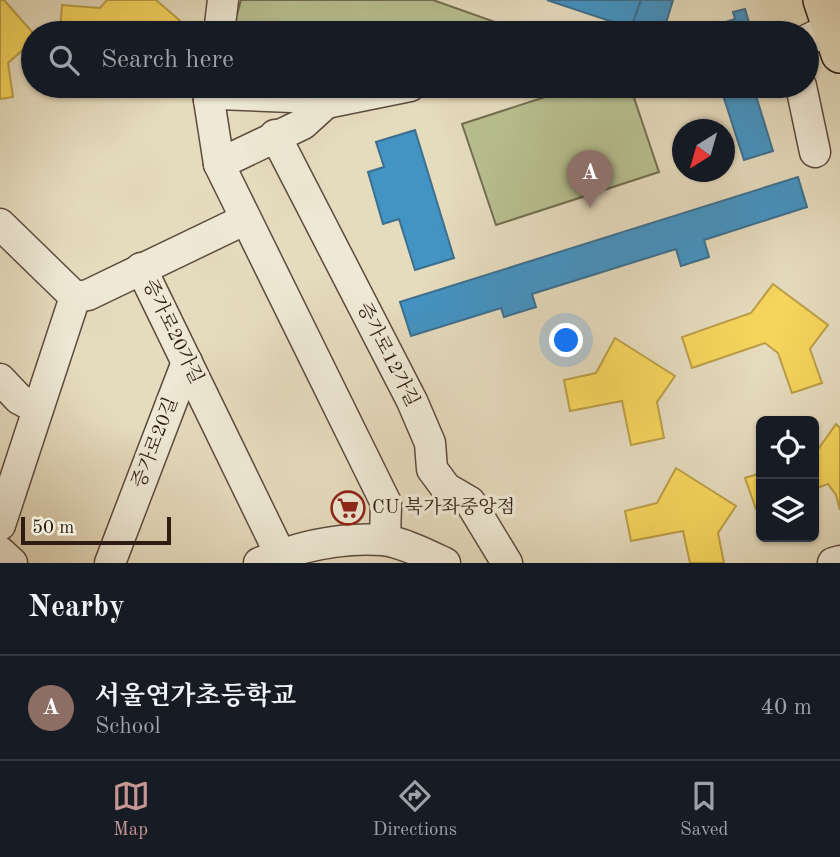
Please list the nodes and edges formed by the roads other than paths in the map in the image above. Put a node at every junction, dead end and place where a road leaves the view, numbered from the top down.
1 (223, 0) edge
2 (220, 21) edge
3 (211, 98) edge
4 (266, 98) edge
5 (351, 98) edge
6 (804, 98) edge
7 (326, 103) junction
8 (275, 135) junction
9 (815, 152) dead end
10 (219, 164) junction
11 (244, 220) junction
12 (0, 224) edge
13 (141, 268) junction
14 (75, 297) junction
15 (187, 362) junction
16 (0, 379) edge
17 (38, 409) junction
18 (0, 526) edge
19 (385, 540) junction
20 (0, 552) edge
21 (270, 559) edge
22 (840, 561) edge
23 (12, 563) edge
24 (110, 563) edge
25 (445, 563) edge
26 (507, 563) edge
27 (833, 563) edge

1 - 2 street
3 - 10 street
4 - 7 street
5 - 7 street
6 - 9 street
7 - 8 street
8 - 10 street
8 - 26 street, 증가로12가길
10 - 11 street
11 - 13 street
11 - 19 street
12 - 14 street
13 - 14 street, 증가로20가길
13 - 15 street, 증가로20가길
14 - 17 street
15 - 21 street, 증가로20가길
15 - 24 street, 증가로20길
16 - 17 street
17 - 18 street
19 - 21 street
19 - 25 street
20 - 23 street
22 - 27 street

